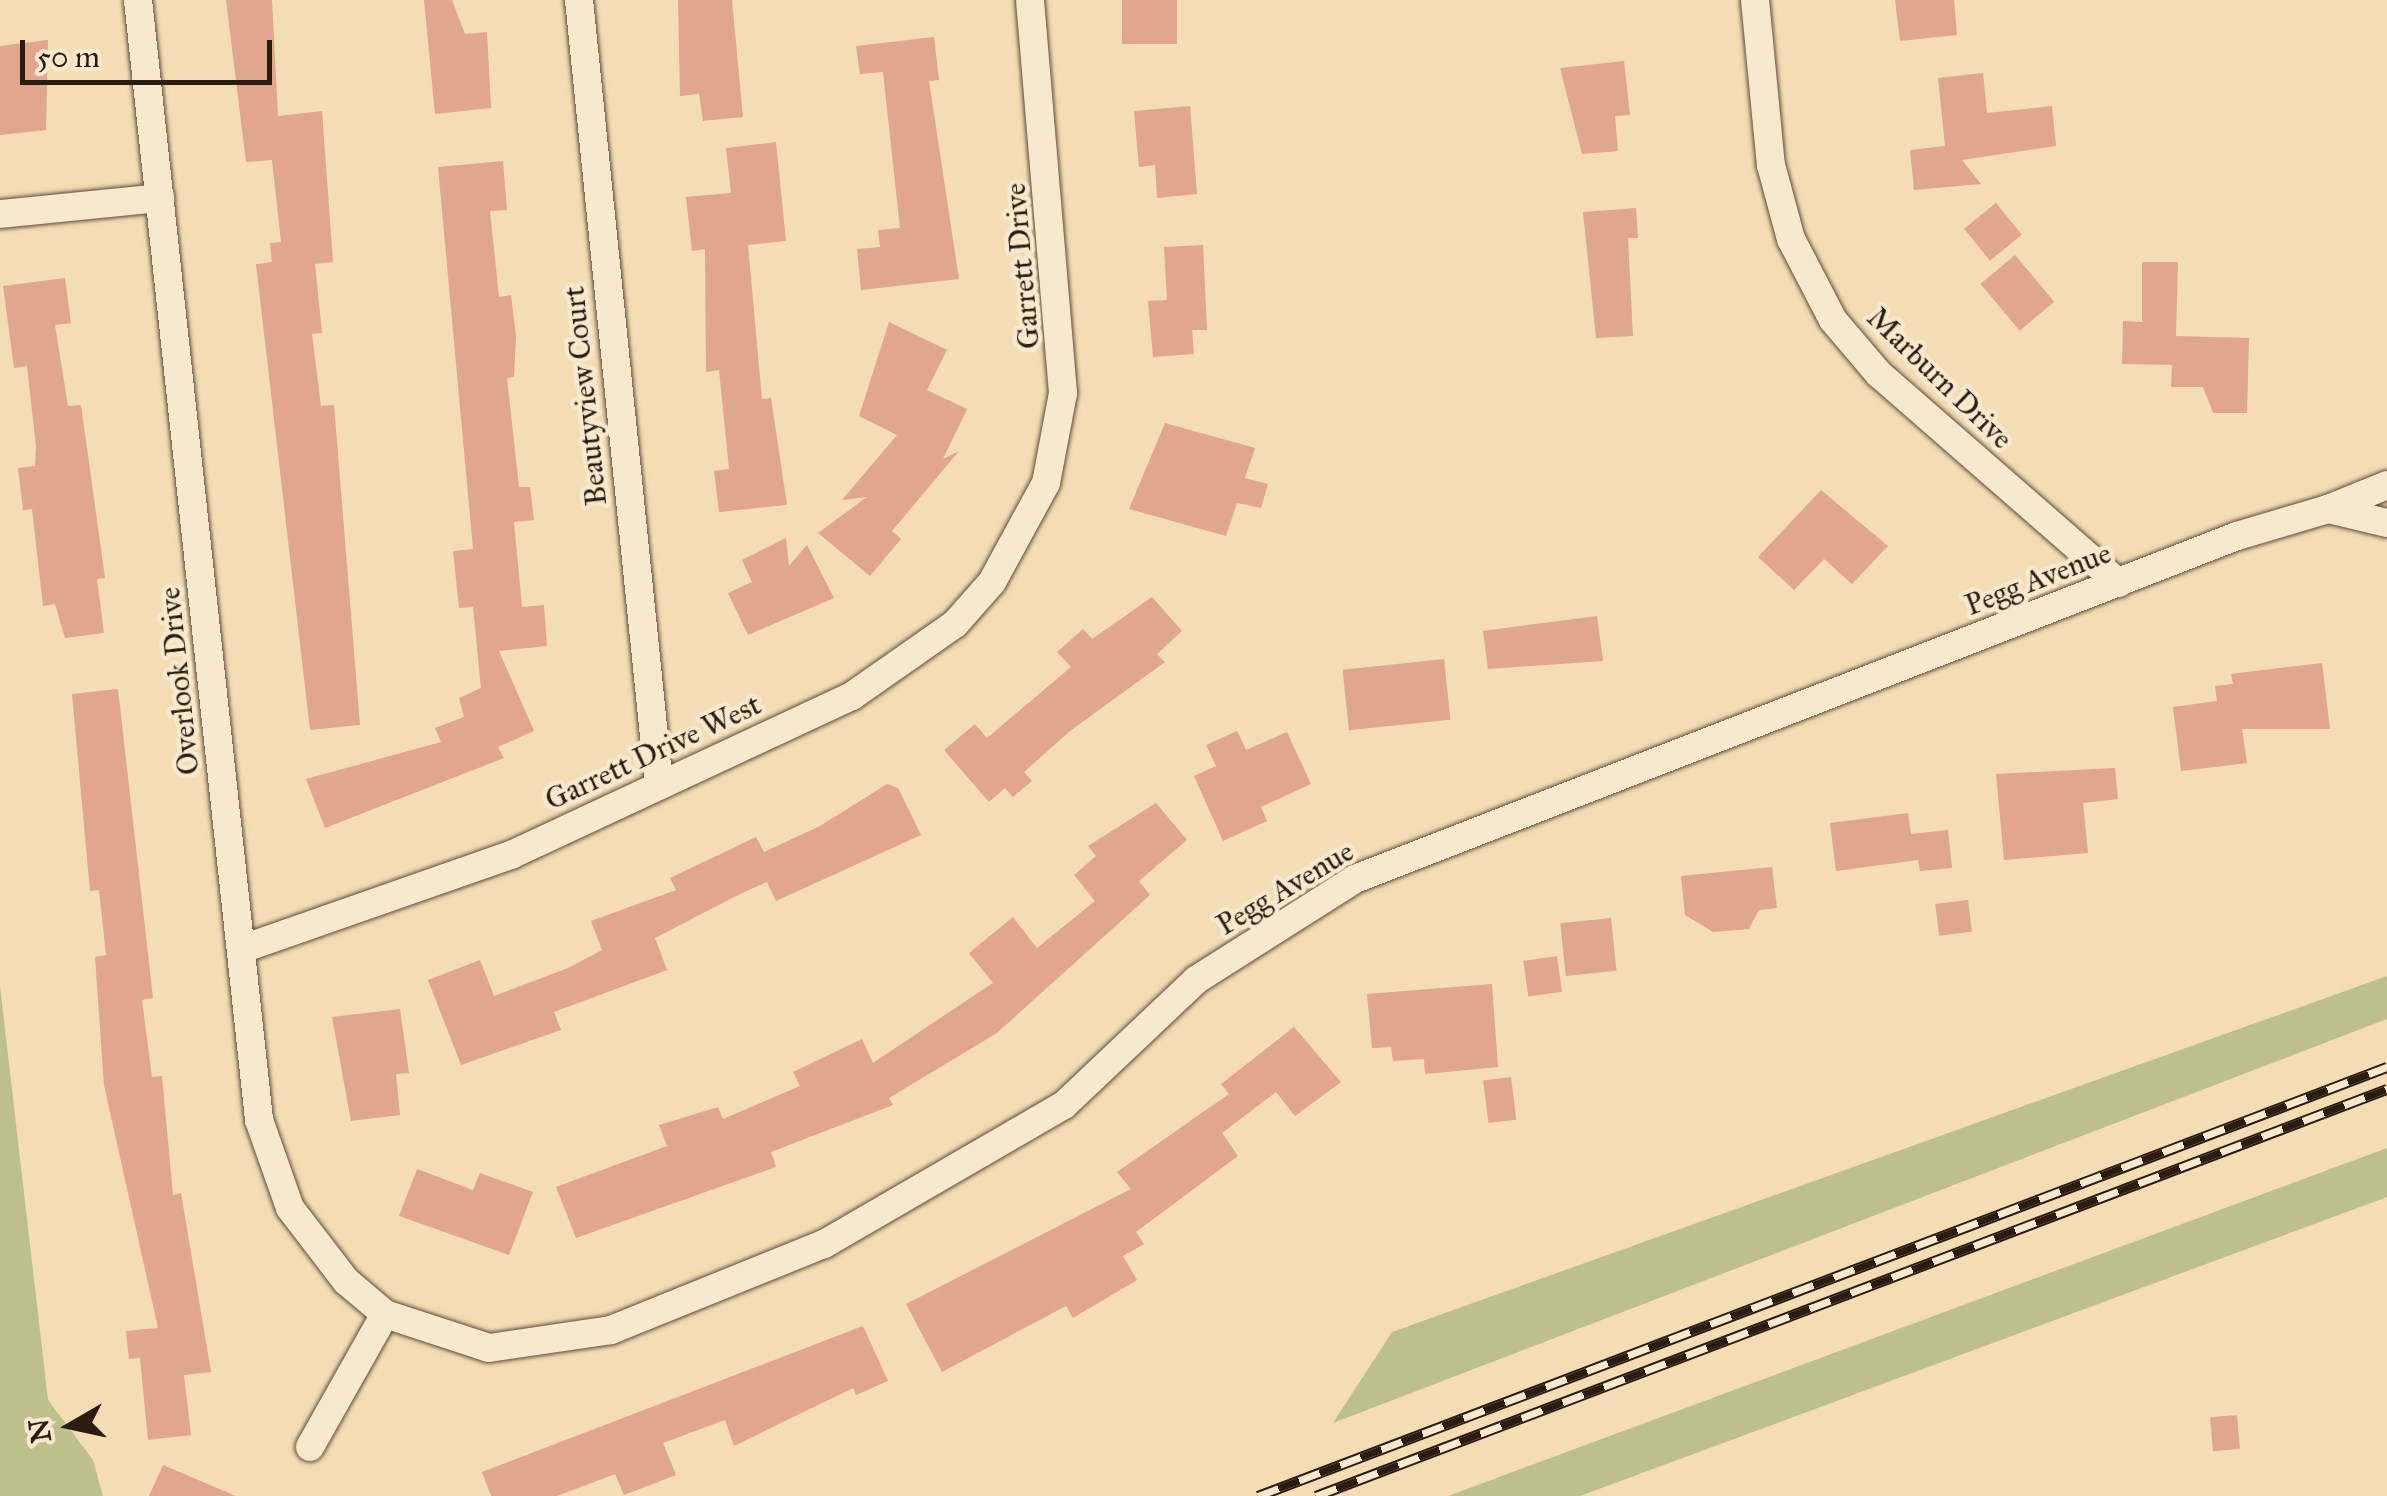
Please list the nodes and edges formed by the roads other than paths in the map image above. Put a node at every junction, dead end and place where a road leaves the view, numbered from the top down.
1 (138, 0) edge
2 (578, 0) edge
3 (1030, 0) edge
4 (1755, 0) edge
5 (160, 198) junction
6 (0, 214) edge
7 (2387, 485) edge
8 (2328, 509) junction
9 (1027, 521) joint
10 (2387, 523) edge
11 (2119, 583) junction
12 (659, 785) junction
13 (242, 949) junction
14 (385, 1314) junction
15 (310, 1448) dead end

1 - 5 street, Overlook Drive
2 - 12 street, Beautyview Court
3 - 9 street, Garrett Drive
4 - 11 street, Marburn Drive
5 - 6 street
5 - 13 street, Overlook Drive
7 - 8 street, Pegg Avenue
8 - 10 street
8 - 11 street, Pegg Avenue
9 - 12 street, Garrett Drive West
11 - 14 street, Pegg Avenue
12 - 13 street, Garrett Drive West
13 - 14 street, Overlook Drive
14 - 15 street

